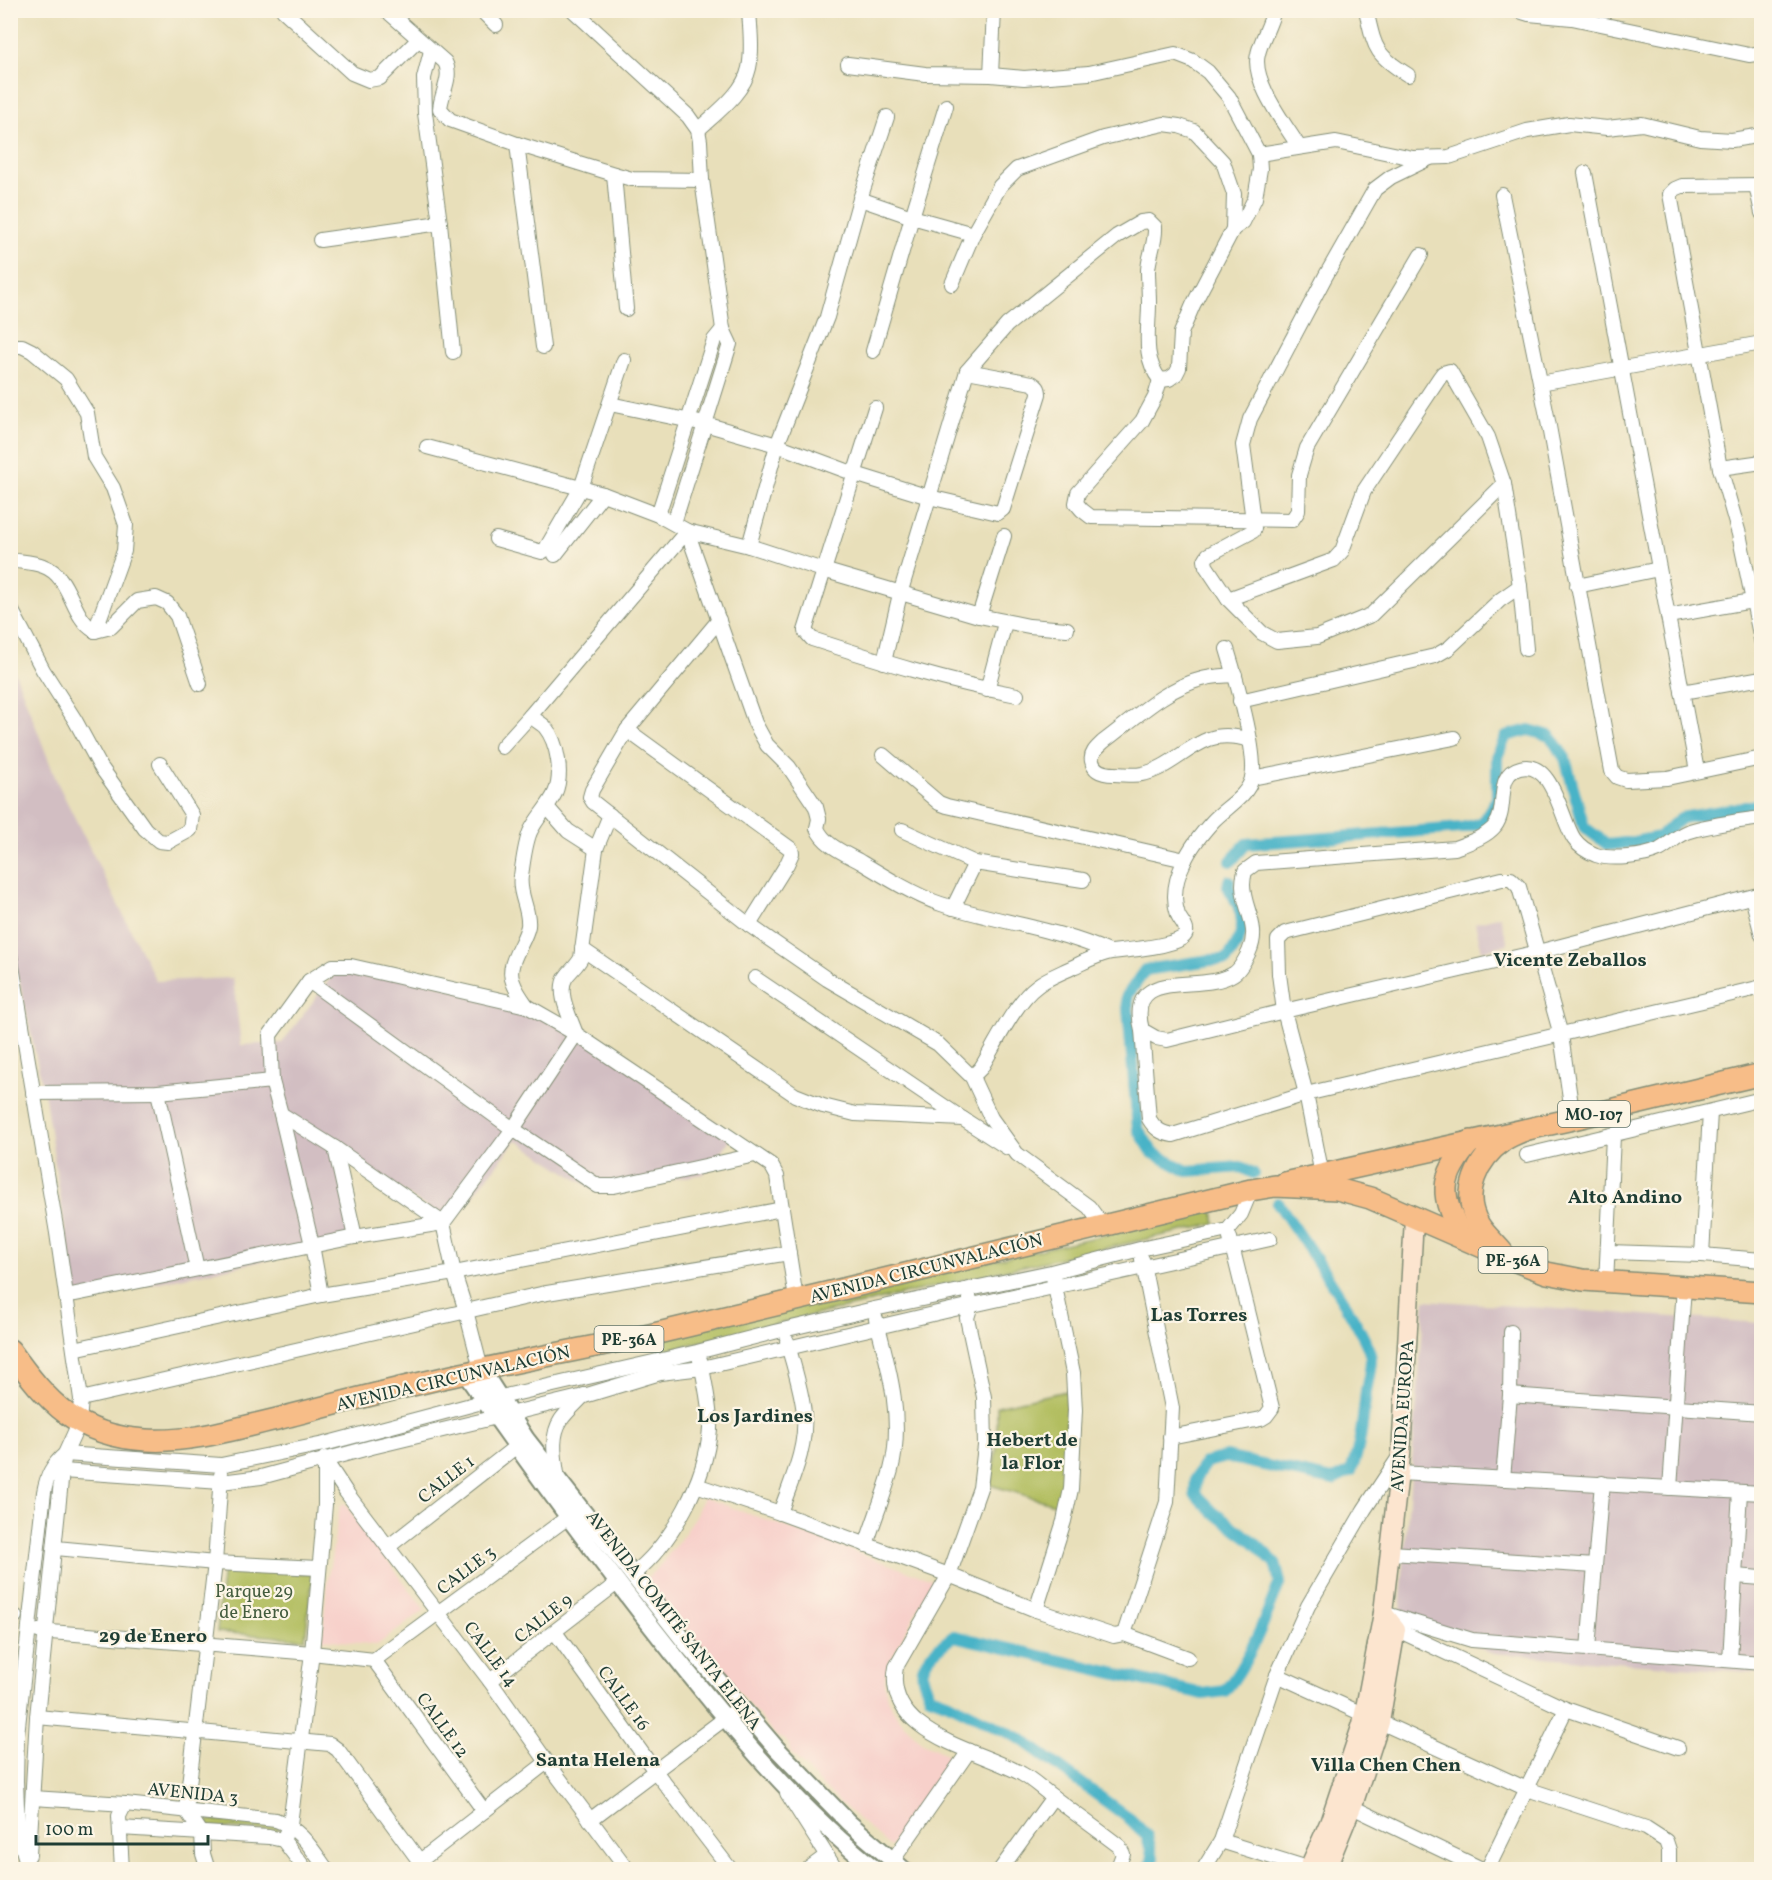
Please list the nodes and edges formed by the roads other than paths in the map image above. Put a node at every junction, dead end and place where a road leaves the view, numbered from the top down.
1 (283, 10) edge
2 (386, 10) edge
3 (481, 10) edge
4 (573, 10) edge
5 (749, 10) edge
6 (994, 10) edge
7 (1274, 10) edge
8 (1366, 10) edge
9 (1516, 10) edge
10 (496, 26) dead end
11 (418, 40) junction
12 (431, 51) junction
13 (1761, 53) edge
14 (848, 63) dead end
15 (991, 75) junction
16 (1408, 75) dead end
17 (946, 106) dead end
18 (887, 117) dead end
19 (698, 130) junction
20 (1761, 135) edge
21 (517, 144) junction
22 (1299, 147) junction
23 (1259, 154) junction
24 (1430, 158) junction
25 (1585, 173) dead end
26 (614, 174) junction
27 (702, 180) junction
28 (1759, 185) edge
29 (1502, 195) dead end
30 (860, 199) junction
31 (1761, 213) edge
32 (912, 217) junction
33 (440, 223) junction
34 (1233, 230) junction
35 (973, 234) junction
36 (320, 240) dead end
37 (1421, 255) dead end
38 (952, 284) dead end
39 (626, 309) dead end
40 (723, 329) junction
41 (1761, 343) edge
42 (10, 346) edge
43 (543, 347) dead end
44 (873, 351) dead end
45 (453, 352) dead end
46 (1701, 354) junction
47 (624, 360) dead end
48 (1622, 368) junction
49 (967, 371) junction
50 (1160, 380) junction
51 (1540, 383) junction
52 (610, 404) junction
53 (875, 408) dead end
54 (688, 422) junction
55 (705, 424) junction
56 (777, 445) junction
57 (427, 447) dead end
58 (1761, 462) edge
59 (1720, 468) junction
60 (855, 474) junction
61 (1504, 484) junction
62 (581, 488) junction
63 (603, 494) junction
64 (929, 497) junction
65 (658, 515) junction
66 (1253, 520) junction
67 (674, 523) junction
68 (687, 531) junction
69 (1004, 536) dead end
70 (496, 539) dead end
71 (749, 546) junction
72 (555, 555) dead end
73 (10, 560) edge
74 (1659, 569) junction
75 (823, 570) junction
76 (1520, 586) junction
77 (1577, 586) junction
78 (900, 594) junction
79 (1228, 599) junction
80 (1752, 601) junction
81 (10, 607) edge
82 (979, 616) junction
83 (1668, 616) junction
84 (719, 620) junction
85 (1005, 622) junction
86 (1067, 629) dead end
87 (95, 631) junction
88 (1761, 644) edge
89 (1227, 649) dead end
90 (1526, 649) dead end
91 (884, 662) junction
92 (1235, 675) junction
93 (1761, 678) edge
94 (200, 684) dead end
95 (987, 690) junction
96 (1682, 692) junction
97 (1017, 695) dead end
98 (1240, 701) junction
99 (530, 716) junction
100 (627, 730) junction
101 (1454, 738) dead end
102 (1250, 740) junction
103 (502, 747) dead end
104 (883, 755) dead end
105 (1761, 758) edge
106 (160, 764) dead end
107 (1697, 771) junction
108 (1252, 778) junction
109 (547, 807) junction
110 (610, 815) junction
111 (1761, 818) edge
112 (902, 830) dead end
113 (596, 849) junction
114 (1185, 860) junction
115 (975, 862) junction
116 (1083, 880) dead end
117 (1757, 896) edge
118 (953, 908) junction
119 (749, 925) junction
120 (1761, 935) edge
121 (582, 949) junction
122 (1109, 952) junction
123 (1538, 952) junction
124 (10, 954) edge
125 (754, 978) dead end
126 (309, 981) junction
127 (1761, 987) edge
128 (527, 1006) junction
129 (1284, 1011) junction
130 (1142, 1030) junction
131 (576, 1034) junction
132 (1561, 1035) junction
133 (1761, 1074) edge
134 (972, 1077) junction
135 (272, 1081) junction
136 (158, 1092) junction
137 (33, 1093) junction
138 (1306, 1094) junction
139 (1761, 1099) edge
140 (1710, 1112) junction
141 (281, 1114) junction
142 (963, 1119) junction
143 (1573, 1119) junction
144 (513, 1129) junction
145 (1525, 1130) junction
146 (1613, 1136) junction
147 (1471, 1141) junction
148 (335, 1148) junction
149 (1017, 1154) junction
150 (755, 1155) junction
151 (1527, 1155) dead end
152 (1323, 1175) junction
153 (1275, 1186) junction
154 (1251, 1190) junction
155 (782, 1209) junction
156 (1414, 1218) junction
157 (443, 1223) junction
158 (1103, 1226) junction
159 (1228, 1230) junction
160 (355, 1237) junction
161 (1463, 1238) junction
162 (1269, 1239) dead end
163 (312, 1245) junction
164 (1232, 1247) junction
165 (1140, 1249) junction
166 (1608, 1252) junction
167 (789, 1253) junction
168 (1702, 1255) junction
169 (1508, 1258) junction
170 (1761, 1260) edge
171 (1144, 1266) junction
172 (197, 1269) junction
173 (1052, 1272) junction
174 (453, 1273) junction
175 (1606, 1283) junction
176 (1055, 1286) junction
177 (1684, 1287) junction
178 (968, 1288) junction
179 (952, 1292) junction
180 (1761, 1292) edge
181 (321, 1295) junction
182 (66, 1296) junction
183 (796, 1299) junction
184 (956, 1308) junction
185 (874, 1309) junction
186 (466, 1311) junction
187 (969, 1312) junction
188 (878, 1327) junction
189 (784, 1330) junction
190 (1511, 1332) dead end
191 (789, 1348) junction
192 (74, 1349) junction
193 (10, 1350) edge
194 (697, 1352) junction
195 (702, 1368) junction
196 (473, 1371) junction
197 (605, 1374) junction
198 (584, 1395) junction
199 (1510, 1395) junction
200 (81, 1400) junction
201 (493, 1400) junction
202 (1675, 1406) junction
203 (1761, 1413) edge
204 (503, 1415) junction
205 (79, 1423) junction
206 (1170, 1437) junction
207 (521, 1443) junction
208 (324, 1444) junction
209 (65, 1454) junction
210 (1401, 1455) junction
211 (325, 1460) junction
212 (221, 1465) junction
213 (62, 1471) junction
214 (1399, 1473) junction
215 (1503, 1479) junction
216 (558, 1481) junction
217 (221, 1482) junction
218 (1602, 1483) junction
219 (696, 1485) junction
220 (1670, 1488) junction
221 (1740, 1492) junction
222 (1761, 1493) edge
223 (574, 1512) junction
224 (780, 1514) junction
225 (866, 1545) junction
226 (388, 1547) junction
227 (56, 1548) junction
228 (1391, 1552) junction
229 (214, 1563) junction
230 (1595, 1566) junction
231 (318, 1568) junction
232 (633, 1574) junction
233 (949, 1575) junction
234 (1735, 1576) junction
235 (1761, 1578) edge
236 (618, 1583) junction
237 (1036, 1610) junction
238 (438, 1614) junction
239 (1387, 1622) junction
240 (30, 1630) junction
241 (46, 1632) junction
242 (555, 1632) junction
243 (1124, 1634) junction
244 (205, 1645) junction
245 (1588, 1650) junction
246 (312, 1653) junction
247 (1188, 1658) dead end
248 (374, 1660) junction
249 (1730, 1660) junction
250 (1761, 1663) edge
251 (1277, 1675) junction
252 (490, 1681) junction
253 (740, 1707) junction
254 (1566, 1709) junction
255 (37, 1717) junction
256 (1372, 1718) junction
257 (724, 1719) junction
258 (194, 1731) junction
259 (301, 1740) junction
260 (1678, 1748) dead end
261 (777, 1749) junction
262 (969, 1751) junction
263 (547, 1762) junction
264 (762, 1763) junction
265 (655, 1771) junction
266 (780, 1782) junction
267 (1527, 1789) junction
268 (1053, 1797) junction
269 (33, 1798) junction
270 (125, 1804) junction
271 (1352, 1807) junction
272 (186, 1810) junction
273 (484, 1811) junction
274 (590, 1820) junction
275 (290, 1824) junction
276 (120, 1828) junction
277 (202, 1834) junction
278 (283, 1840) junction
279 (1221, 1841) junction
280 (826, 1856) junction
281 (423, 1865) edge
282 (899, 1865) edge
283 (28, 1868) edge
284 (122, 1869) edge
285 (208, 1869) edge
286 (306, 1869) edge
287 (327, 1869) edge
288 (628, 1869) edge
289 (731, 1869) edge
290 (807, 1869) edge
291 (836, 1869) edge
292 (876, 1869) edge
293 (1000, 1869) edge
294 (1117, 1869) edge
295 (1203, 1869) edge
296 (1314, 1869) edge
297 (1486, 1869) edge
298 (1669, 1869) edge

1 - 11 street
2 - 11 street
3 - 10 street
4 - 19 street
5 - 19 street
6 - 15 street
7 - 22 street
8 - 16 street
9 - 13 street
11 - 12 street
12 - 21 street
12 - 33 street
14 - 15 street
15 - 23 street
17 - 32 street
18 - 30 street
19 - 27 street
20 - 24 street
21 - 26 street
21 - 43 street
22 - 23 street
22 - 24 street
23 - 34 street
24 - 66 street
25 - 48 street
26 - 27 street
26 - 39 street
27 - 40 street
28 - 31 street
28 - 46 street
29 - 51 street
30 - 32 street
30 - 56 street
32 - 35 street
32 - 44 street
33 - 36 street
33 - 45 street
34 - 35 street
34 - 50 street
35 - 38 street
37 - 66 street
40 - 54 street
40 - 55 street
41 - 46 street
42 - 87 street
46 - 48 street
46 - 59 street
47 - 52 street
48 - 51 street
48 - 74 street
49 - 50 street
49 - 64 street
49 - 64 street
50 - 66 street
51 - 77 street
52 - 54 street
52 - 62 street
53 - 60 street
54 - 55 street
54 - 65 street
55 - 56 street
55 - 67 street
56 - 60 street
56 - 71 street
57 - 62 street
58 - 59 street
59 - 80 street
60 - 64 street
60 - 75 street
61 - 76 street
61 - 79 street
61 - 79 street
62 - 63 street
62 - 70 street
63 - 65 street
63 - 72 street
64 - 78 street
65 - 67 street
66 - 79 street
67 - 68 street
68 - 71 street
68 - 84 street
68 - 99 street
69 - 82 street
71 - 75 street
73 - 87 street
74 - 77 street
74 - 83 street
75 - 78 street
75 - 91 street
76 - 90 street
76 - 98 street
77 - 107 street
78 - 82 street
78 - 91 street
80 - 83 street
80 - 88 street
81 - 106 street
82 - 85 street
83 - 96 street
84 - 100 street
84 - 118 street
85 - 86 street
85 - 95 street
87 - 94 street
89 - 92 street
91 - 95 street
92 - 98 street
92 - 102 street
93 - 96 street
95 - 97 street
96 - 107 street
98 - 102 street
99 - 103 street
99 - 109 street
100 - 110 street
100 - 119 street
101 - 108 street
102 - 108 street
104 - 114 street
105 - 107 street
108 - 114 street
109 - 113 street
109 - 128 street
110 - 113 street
110 - 119 street
111 - 130 street
112 - 115 street
113 - 121 street
114 - 122 street
115 - 116 street
115 - 118 street
117 - 120 street
117 - 123 street
118 - 122 street
119 - 134 street
121 - 131 street
121 - 142 street
122 - 134 street
123 - 129 street
123 - 129 street
123 - 132 street
124 - 137 street
125 - 142 street
126 - 128 street
126 - 135 street
126 - 144 street
127 - 132 street
128 - 131 street
129 - 130 street
129 - 138 street
130 - 138 street
131 - 144 street
131 - 150 street
132 - 138 street
132 - 143 street
133 - 143 main road, MO-107
134 - 149 street
135 - 136 street
135 - 141 street
136 - 137 street
136 - 172 street
137 - 182 street
138 - 152 street
139 - 140 street
140 - 146 street
140 - 168 street
141 - 148 street
141 - 163 street
142 - 149 street
143 - 145 main road, MO-107
144 - 150 street
144 - 157 street
145 - 147 main road, MO-107
145 - 169 main road
146 - 151 street
146 - 166 street
147 - 152 main road, AVENIDA CIRCUNVALACIÓN / MO-107
147 - 161 main road
148 - 157 street
148 - 160 street
149 - 158 street
150 - 155 street
152 - 153 main road, AVENIDA CIRCUNVALACIÓN / MO-107
153 - 154 main road, AVENIDA CIRCUNVALACIÓN / PE-36A
153 - 156 main road, AVENIDA CIRCUNVALACIÓN / PE-36A
154 - 158 main road, AVENIDA CIRCUNVALACIÓN / PE-36A
154 - 159 street
155 - 167 street
155 - 174 street
156 - 161 main road, AVENIDA CIRCUNVALACIÓN / PE-36A
156 - 210 main road, AVENIDA EUROPA
157 - 160 street
157 - 174 street
158 - 183 main road, AVENIDA CIRCUNVALACIÓN / PE-36A
159 - 164 street
159 - 165 street
160 - 163 street
161 - 169 main road, AVENIDA CIRCUNVALACIÓN / PE-36A
162 - 164 street
163 - 172 street
163 - 181 street
164 - 171 street
164 - 206 street
165 - 171 street
165 - 173 street
166 - 168 street
166 - 175 street
167 - 183 street
167 - 186 street
168 - 170 street
169 - 175 main road, AVENIDA CIRCUNVALACIÓN / PE-36A
171 - 176 street
171 - 206 street
172 - 182 street
173 - 176 street
173 - 178 street
174 - 181 street
174 - 186 street
175 - 177 main road, AVENIDA CIRCUNVALACIÓN / PE-36A
176 - 187 street
176 - 237 street
177 - 180 main road, AVENIDA CIRCUNVALACIÓN / PE-36A
177 - 202 street
178 - 179 street
178 - 187 street
179 - 184 street
179 - 185 street
181 - 192 street
182 - 192 street
183 - 196 main road, AVENIDA CIRCUNVALACIÓN / PE-36A
184 - 187 street
184 - 188 street
185 - 188 street
185 - 189 street
186 - 196 street
186 - 200 street
187 - 233 street
188 - 191 street
188 - 225 street
189 - 191 street
189 - 194 street
190 - 199 street
191 - 195 street
191 - 224 street
192 - 200 street
193 - 205 main road, AVENIDA CIRCUNVALACIÓN / PE-36A
194 - 195 street
194 - 197 street
195 - 198 street
195 - 219 street
196 - 201 street, AVENIDA COMITÉ SANTA ELENA
196 - 205 main road, AVENIDA CIRCUNVALACIÓN / PE-36A
197 - 198 street
197 - 201 street
198 - 204 street
198 - 216 street
199 - 202 street
199 - 215 street
200 - 205 street
201 - 204 street, AVENIDA COMITÉ SANTA ELENA
201 - 208 street
202 - 203 street
202 - 220 street
204 - 207 street, AVENIDA COMITÉ SANTA ELENA
204 - 211 street
205 - 209 street
206 - 243 street
207 - 216 street
207 - 223 street, AVENIDA COMITÉ SANTA ELENA
207 - 226 street, CALLE 1
208 - 211 street
208 - 212 street
209 - 212 street
209 - 213 street
209 - 240 street
210 - 214 main road, AVENIDA EUROPA
210 - 251 street
211 - 217 street
211 - 226 street, CALLE 14
211 - 231 street
212 - 217 street
213 - 217 street
213 - 227 street
214 - 215 street
214 - 228 main road, AVENIDA EUROPA
215 - 218 street
216 - 223 street
217 - 229 street
218 - 220 street
218 - 230 street
219 - 224 street
219 - 232 street
220 - 221 street
221 - 222 street
221 - 234 street
223 - 232 street
223 - 236 street, AVENIDA COMITÉ SANTA ELENA
223 - 238 street, CALLE 3
224 - 225 street
225 - 233 street
226 - 238 street, CALLE 14
227 - 229 street
227 - 241 street
228 - 230 street
228 - 239 main road, AVENIDA EUROPA
229 - 231 street
229 - 244 street
230 - 245 street
231 - 246 street
232 - 253 street
233 - 237 street
233 - 262 street
234 - 235 street
234 - 249 street
236 - 242 street, CALLE 9
236 - 257 street, AVENIDA COMITÉ SANTA ELENA
237 - 243 street
238 - 248 street, CALLE 3
238 - 252 street, CALLE 14
239 - 245 street
239 - 254 street
239 - 256 main road, AVENIDA EUROPA
240 - 241 street
240 - 283 street
241 - 244 street
241 - 255 street
242 - 252 street, CALLE 9
242 - 265 street, CALLE 16
243 - 247 street
244 - 246 street
244 - 258 street
245 - 249 street
246 - 248 street
246 - 259 street
248 - 273 street, CALLE 12
249 - 250 street
251 - 256 street
251 - 279 street
252 - 263 street, CALLE 14
253 - 257 street
253 - 261 street
254 - 260 street
254 - 267 street
255 - 258 street
255 - 269 street
256 - 267 street
256 - 271 main road, AVENIDA EUROPA
256 - 296 main road, AVENIDA EUROPA
257 - 264 street, AVENIDA COMITÉ SANTA ELENA
257 - 265 street
258 - 259 street
258 - 272 street
259 - 275 street
259 - 281 street
261 - 264 street
261 - 282 street
262 - 268 street
262 - 282 street
263 - 273 street
263 - 274 street, CALLE 14
264 - 266 street, AVENIDA COMITÉ SANTA ELENA
265 - 274 street
265 - 289 street, CALLE 16
266 - 280 street
266 - 292 street, AVENIDA COMITÉ SANTA ELENA
267 - 297 street
267 - 298 street
268 - 293 street
268 - 294 street
269 - 270 street, AVENIDA 3
269 - 283 street
270 - 272 street, AVENIDA 3
270 - 276 street
271 - 296 main road, AVENIDA EUROPA
271 - 297 street
272 - 275 street, AVENIDA 3
272 - 277 street
273 - 281 street
274 - 288 street, CALLE 14
275 - 278 street
275 - 287 street
276 - 277 street, AVENIDA 3
276 - 284 street
277 - 278 street, AVENIDA 3
277 - 285 street
278 - 286 street
279 - 295 street
279 - 296 street
280 - 290 street
280 - 291 street

